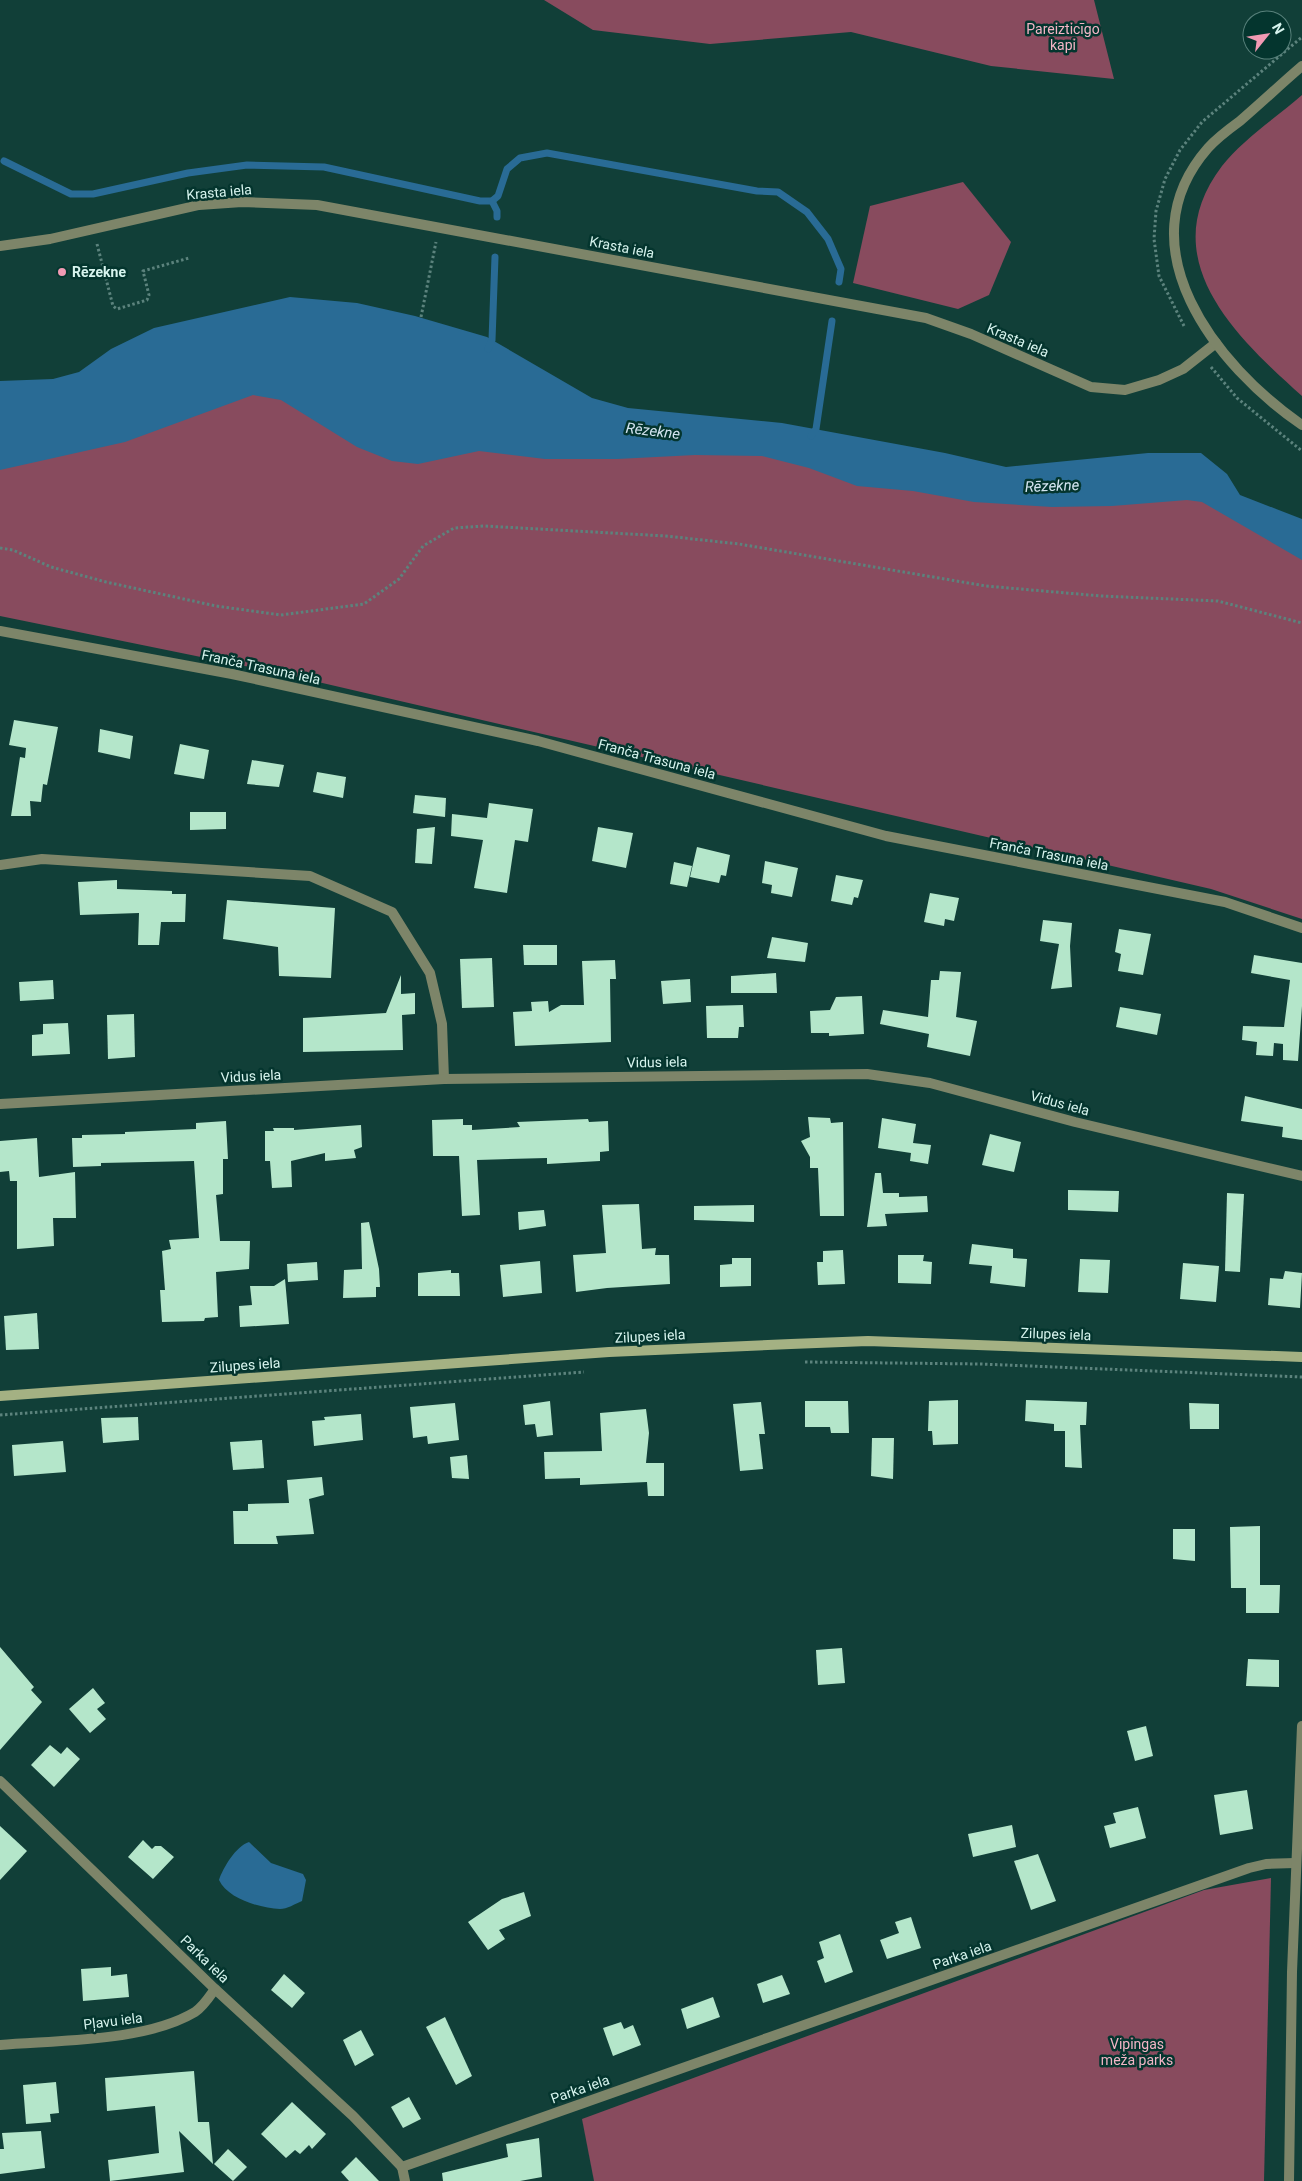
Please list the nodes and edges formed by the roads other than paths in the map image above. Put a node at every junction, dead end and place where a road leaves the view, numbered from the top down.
1 (1302, 66) edge
2 (0, 246) edge
3 (1216, 343) junction
4 (1302, 425) edge
5 (0, 631) edge
6 (0, 865) edge
7 (1302, 928) edge
8 (444, 1079) junction
9 (0, 1104) edge
10 (1302, 1176) edge
11 (1302, 1357) edge
12 (0, 1396) edge
13 (1302, 1726) edge
14 (0, 1781) edge
15 (1295, 1863) junction
16 (216, 1989) junction
17 (0, 2045) edge
18 (402, 2167) junction
19 (405, 2181) edge
20 (1289, 2181) edge

1 - 3 street
2 - 3 street, Krasta iela
3 - 4 street
5 - 7 street, Franča Trasuna iela
6 - 8 street
8 - 9 street, Vidus iela
8 - 10 street, Vidus iela
11 - 12 main road, Zilupes iela
13 - 15 street
14 - 16 street, Parka iela
15 - 18 street, Parka iela
15 - 20 street
16 - 17 street, Pļavu iela
16 - 18 street, Parka iela
18 - 19 street

